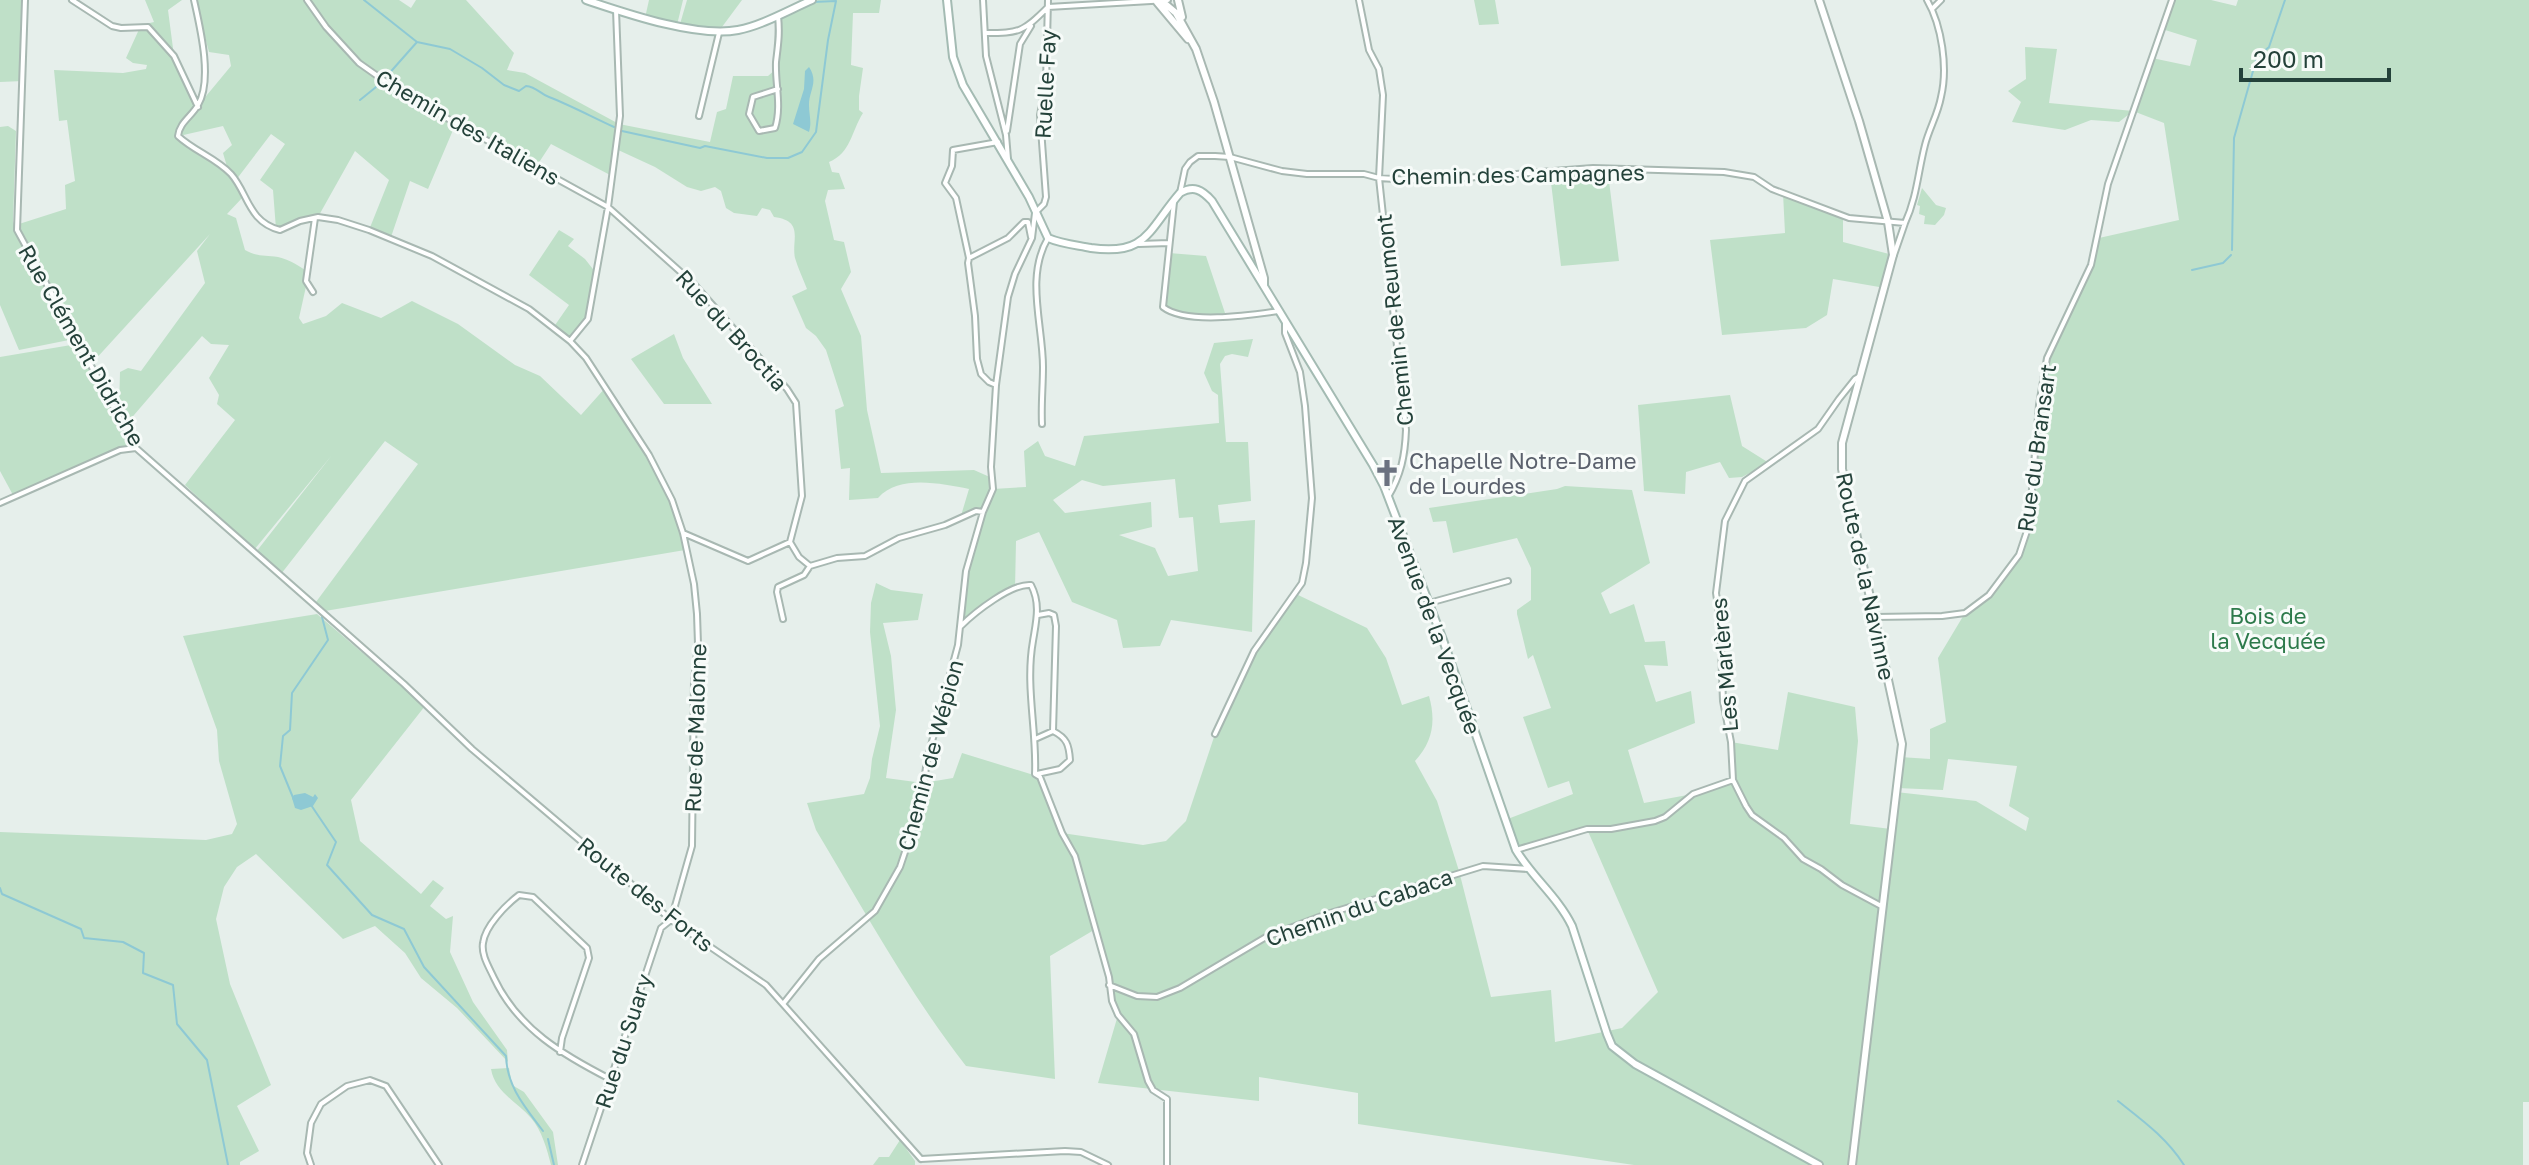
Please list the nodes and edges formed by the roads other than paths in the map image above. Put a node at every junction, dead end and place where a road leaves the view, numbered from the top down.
1 (25, 0) edge
2 (72, 0) edge
3 (194, 0) edge
4 (307, 0) edge
5 (586, 0) edge
6 (812, 0) edge
7 (947, 0) edge
8 (983, 0) edge
9 (1048, 0) edge
10 (1168, 0) edge
11 (1178, 0) edge
12 (1359, 0) edge
13 (1819, 0) edge
14 (1927, 0) edge
15 (1941, 0) edge
16 (2172, 0) edge
17 (1156, 1) edge
18 (1048, 7) junction
19 (1932, 9) junction
20 (616, 10) junction
21 (778, 15) junction
22 (1184, 24) junction
23 (1031, 26) junction
24 (719, 31) junction
25 (985, 33) junction
26 (1196, 49) junction
27 (778, 89) junction
28 (198, 107) junction
29 (699, 116) dead end
30 (1006, 135) junction
31 (998, 142) junction
32 (1230, 157) junction
33 (1009, 164) junction
34 (1379, 178) junction
35 (1180, 193) junction
36 (1174, 199) junction
37 (608, 207) junction
38 (1035, 213) junction
39 (315, 218) junction
40 (1888, 222) junction
41 (1905, 223) junction
42 (1032, 238) junction
43 (1048, 238) junction
44 (1169, 243) junction
45 (1138, 244) junction
46 (1893, 255) junction
47 (969, 258) junction
48 (1264, 285) junction
49 (313, 292) dead end
50 (1279, 311) junction
51 (1285, 321) junction
52 (570, 341) junction
53 (1860, 376) junction
54 (996, 385) junction
55 (1042, 424) dead end
56 (136, 448) junction
57 (1388, 497) junction
58 (0, 503) edge
59 (983, 512) junction
60 (683, 533) junction
61 (790, 542) junction
62 (810, 566) junction
63 (1508, 581) dead end
64 (1429, 603) junction
65 (321, 611) joint
66 (1038, 615) junction
67 (1875, 617) junction
68 (783, 619) dead end
69 (960, 628) junction
70 (1053, 731) junction
71 (1215, 734) dead end
72 (1035, 739) junction
73 (1035, 774) junction
74 (1733, 780) junction
75 (1516, 850) junction
76 (1528, 869) junction
77 (1883, 907) junction
78 (671, 920) junction
79 (1109, 985) junction
80 (783, 1004) junction
81 (560, 1052) junction
82 (612, 1080) junction
83 (920, 1162) edge
84 (311, 1165) edge
85 (439, 1165) edge
86 (582, 1165) edge
87 (1108, 1165) edge
88 (1167, 1165) edge
89 (1819, 1165) edge
90 (1852, 1165) edge

1 - 56 street, Rue Clément Didriche
2 - 28 street
3 - 28 street
4 - 37 street, Chemin des Italiens
5 - 20 main road
6 - 21 main road
7 - 31 main road
8 - 25 street
9 - 18 street, Ruelle Fay
10 - 17 street
11 - 22 main road
12 - 34 street, Chemin de Reumont
13 - 40 main road, Route de la Navinne
14 - 19 street
15 - 19 street
16 - 67 street, Rue du Bransart
17 - 18 street
17 - 22 main road
17 - 26 main road
18 - 23 street
18 - 38 street, Ruelle Fay
19 - 41 street
20 - 24 main road
20 - 37 street
21 - 24 main road
21 - 27 street
22 - 26 main road
23 - 25 street
23 - 30 street
24 - 29 street
25 - 30 street
26 - 32 main road
27 - 27 street
28 - 39 street
30 - 33 street
31 - 33 main road
31 - 47 street
32 - 34 street, Chemin des Campagnes
32 - 35 street
32 - 48 main road
33 - 38 main road
34 - 40 street, Chemin des Campagnes
34 - 57 street, Chemin de Reumont
35 - 36 main road
35 - 48 main road, Avenue de la Vecquée
36 - 44 street
36 - 45 main road
37 - 52 street
37 - 61 street, Rue du Broctia
38 - 42 street
38 - 43 main road
39 - 49 street
39 - 52 street, Rue de Malonne
40 - 41 street, Chemin des Campagnes
40 - 46 main road, Route de la Navinne
41 - 46 street
42 - 47 street
42 - 54 street
43 - 45 main road
43 - 55 street
44 - 45 street
44 - 50 street
46 - 53 main road, Route de la Navinne
47 - 54 street
48 - 50 main road, Avenue de la Vecquée
50 - 51 main road, Avenue de la Vecquée
51 - 57 main road, Avenue de la Vecquée
51 - 71 street
52 - 60 street, Rue de Malonne
53 - 67 main road, Route de la Navinne
53 - 74 street, Les Marlères
54 - 59 street
56 - 58 street
56 - 65 street, Rue Clément Didriche
57 - 64 main road, Avenue de la Vecquée
59 - 62 street
59 - 69 street, Chemin de Wépion
60 - 61 street
60 - 78 street, Rue de Malonne
61 - 62 street
62 - 68 street
63 - 64 street
64 - 75 main road, Avenue de la Vecquée
65 - 78 street, Route des Forts
66 - 69 street
66 - 70 street
66 - 72 street
67 - 77 main road, Route de la Navinne
69 - 80 street, Chemin de Wépion
70 - 72 street
70 - 73 street
72 - 73 street
73 - 79 street
74 - 75 street
74 - 77 street
75 - 76 main road, Avenue de la Vecquée
76 - 79 street, Chemin du Cabaca
76 - 89 main road, Avenue de la Vecquée
77 - 90 main road, Route de la Navinne
78 - 80 street, Route des Forts
78 - 82 street, Rue du Suary
79 - 88 street
80 - 83 street, Route des Forts
81 - 81 street
81 - 82 street
82 - 86 street, Rue du Suary
83 - 87 street, Route des Forts
84 - 85 street

